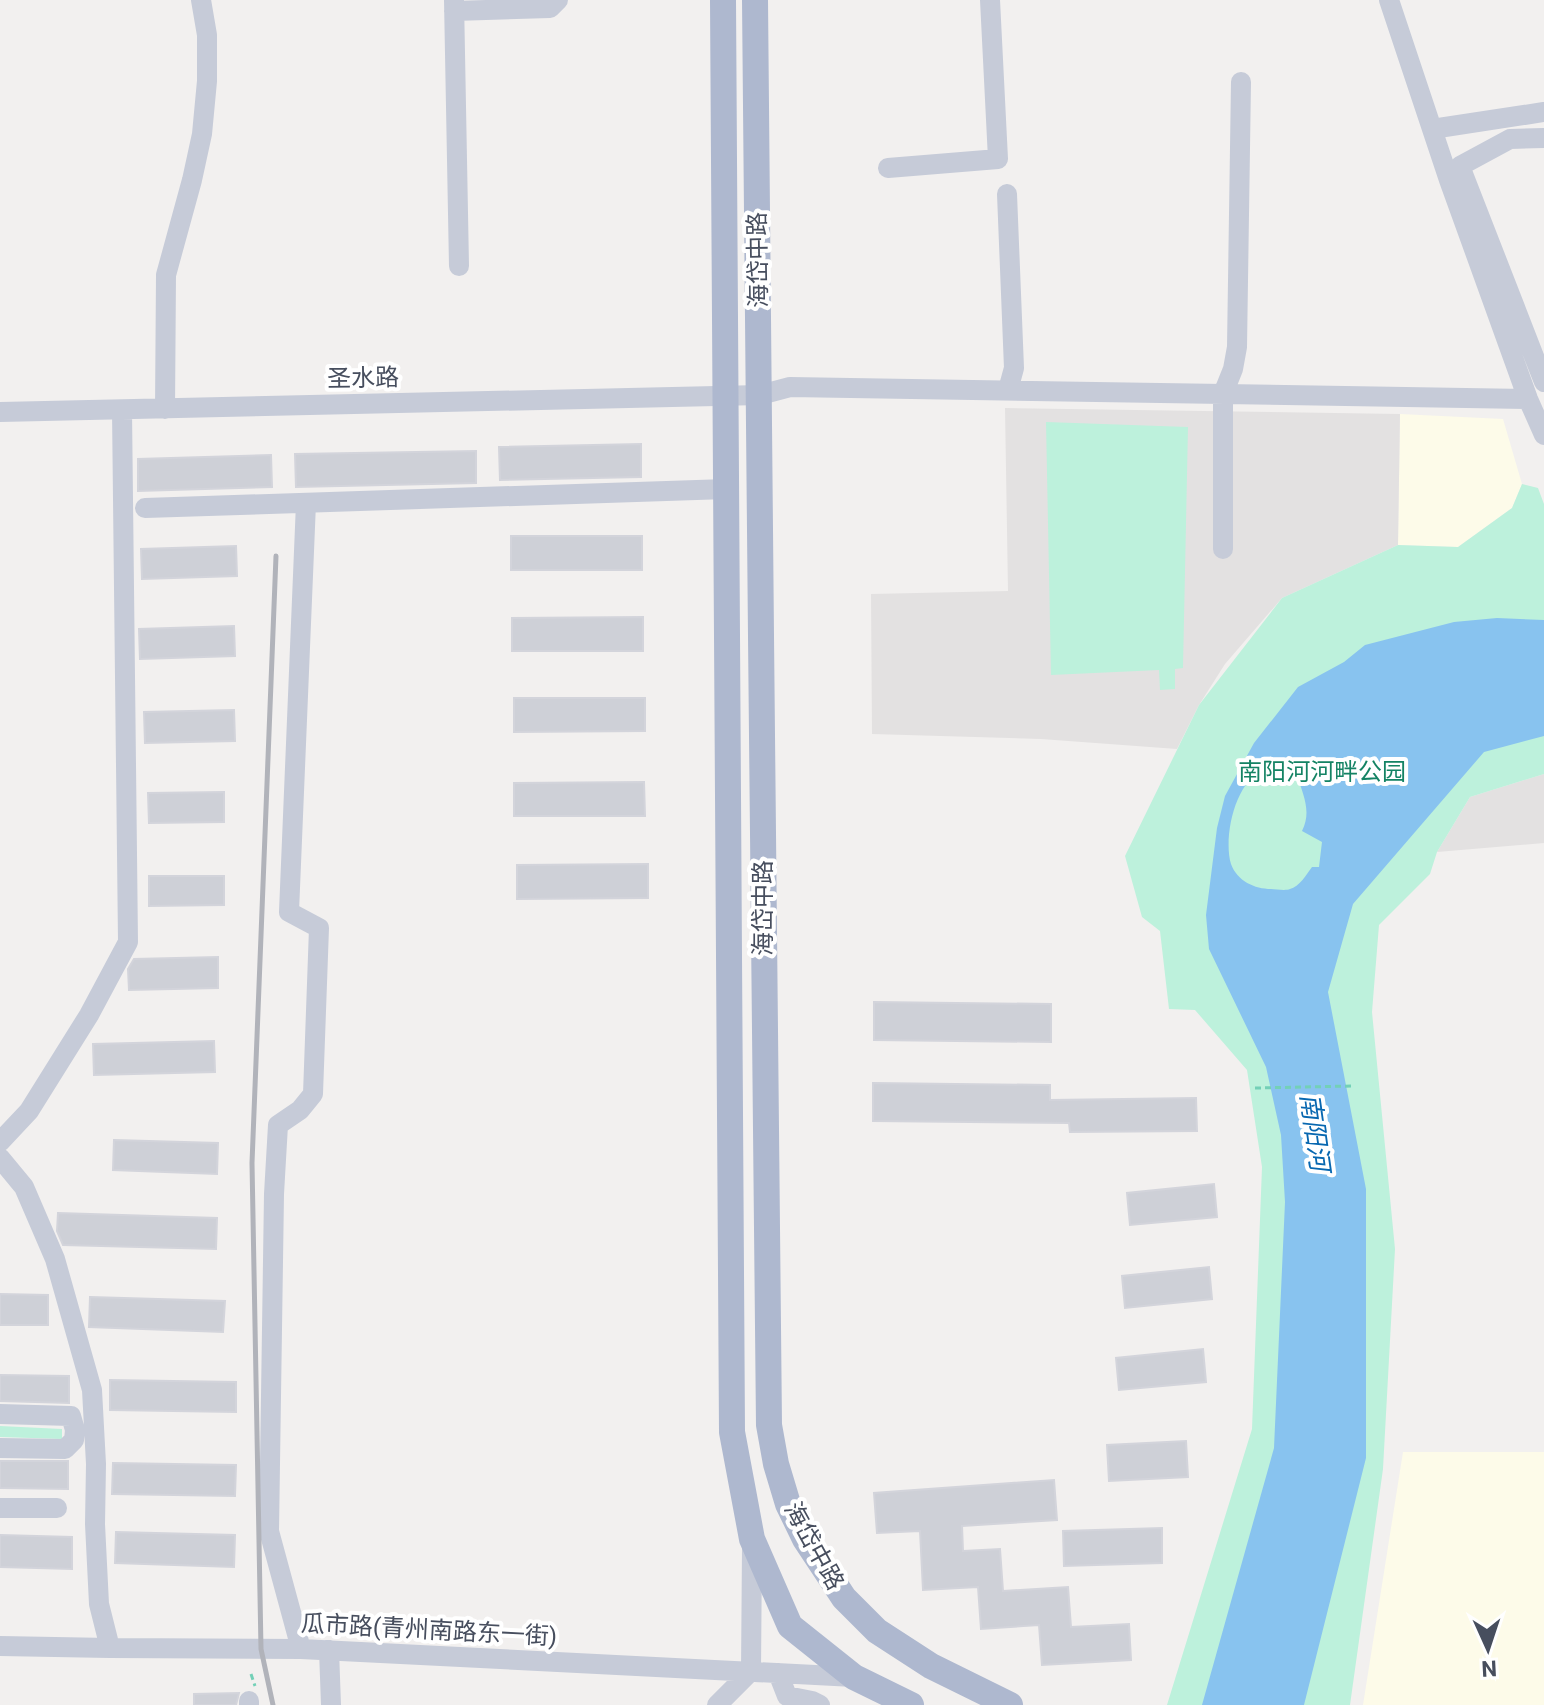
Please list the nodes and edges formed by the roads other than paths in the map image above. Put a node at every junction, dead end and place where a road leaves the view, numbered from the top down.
1 (201, 0) edge
2 (558, 0) edge
3 (723, 0) edge
4 (755, 0) edge
5 (990, 0) edge
6 (1389, 0) edge
7 (454, 5) edge
8 (1241, 82) dead end
9 (1544, 112) edge
10 (1432, 129) junction
11 (1544, 138) edge
12 (888, 168) dead end
13 (1007, 194) dead end
14 (459, 266) dead end
15 (1544, 382) edge
16 (1008, 390) junction
17 (1223, 394) junction
18 (727, 395) junction
19 (760, 395) junction
20 (1528, 399) junction
21 (165, 409) junction
22 (122, 410) junction
23 (0, 412) edge
24 (1544, 435) edge
25 (727, 489) junction
26 (306, 503) junction
27 (145, 508) dead end
28 (1223, 549) dead end
29 (0, 1142) edge
30 (0, 1158) edge
31 (0, 1414) edge
32 (0, 1448) edge
33 (0, 1508) edge
34 (57, 1508) dead end
35 (752, 1539) junction
36 (0, 1646) edge
37 (110, 1648) junction
38 (301, 1649) junction
39 (329, 1650) junction
40 (751, 1671) junction
41 (778, 1673) junction
42 (854, 1677) junction
43 (1005, 1703) edge
44 (331, 1705) edge
45 (717, 1705) edge
46 (820, 1705) edge
47 (911, 1705) edge

1 - 21 street
2 - 7 street
3 - 18 main road, 海岱中路
4 - 19 main road, 海岱中路
5 - 12 street
6 - 10 street
7 - 14 street
8 - 17 street
9 - 10 street
10 - 20 street
11 - 15 street
13 - 16 street
16 - 17 street, 圣水路
16 - 19 street, 圣水路
17 - 20 street, 圣水路
17 - 28 street
18 - 19 street, 圣水路
18 - 21 street, 圣水路
18 - 25 main road, 海岱中路
19 - 43 main road, 海岱中路
20 - 24 street
21 - 22 street, 圣水路
22 - 23 street, 圣水路
22 - 29 street
25 - 26 street
25 - 35 main road, 海岱中路
26 - 27 street
26 - 38 street
30 - 37 street
31 - 32 street
33 - 34 street
35 - 40 street
35 - 42 main road, 海岱中路
36 - 37 street, 瓜市路(青州南路东一街)
37 - 38 street, 瓜市路(青州南路东一街)
38 - 39 street, 瓜市路(青州南路东一街)
39 - 40 street, 瓜市路(青州南路东一街)
39 - 44 street
40 - 41 street, 瓜市路(青州南路东一街)
40 - 45 street
41 - 42 street, 瓜市路(青州南路东一街)
41 - 46 street
42 - 47 main road, 海岱中路

